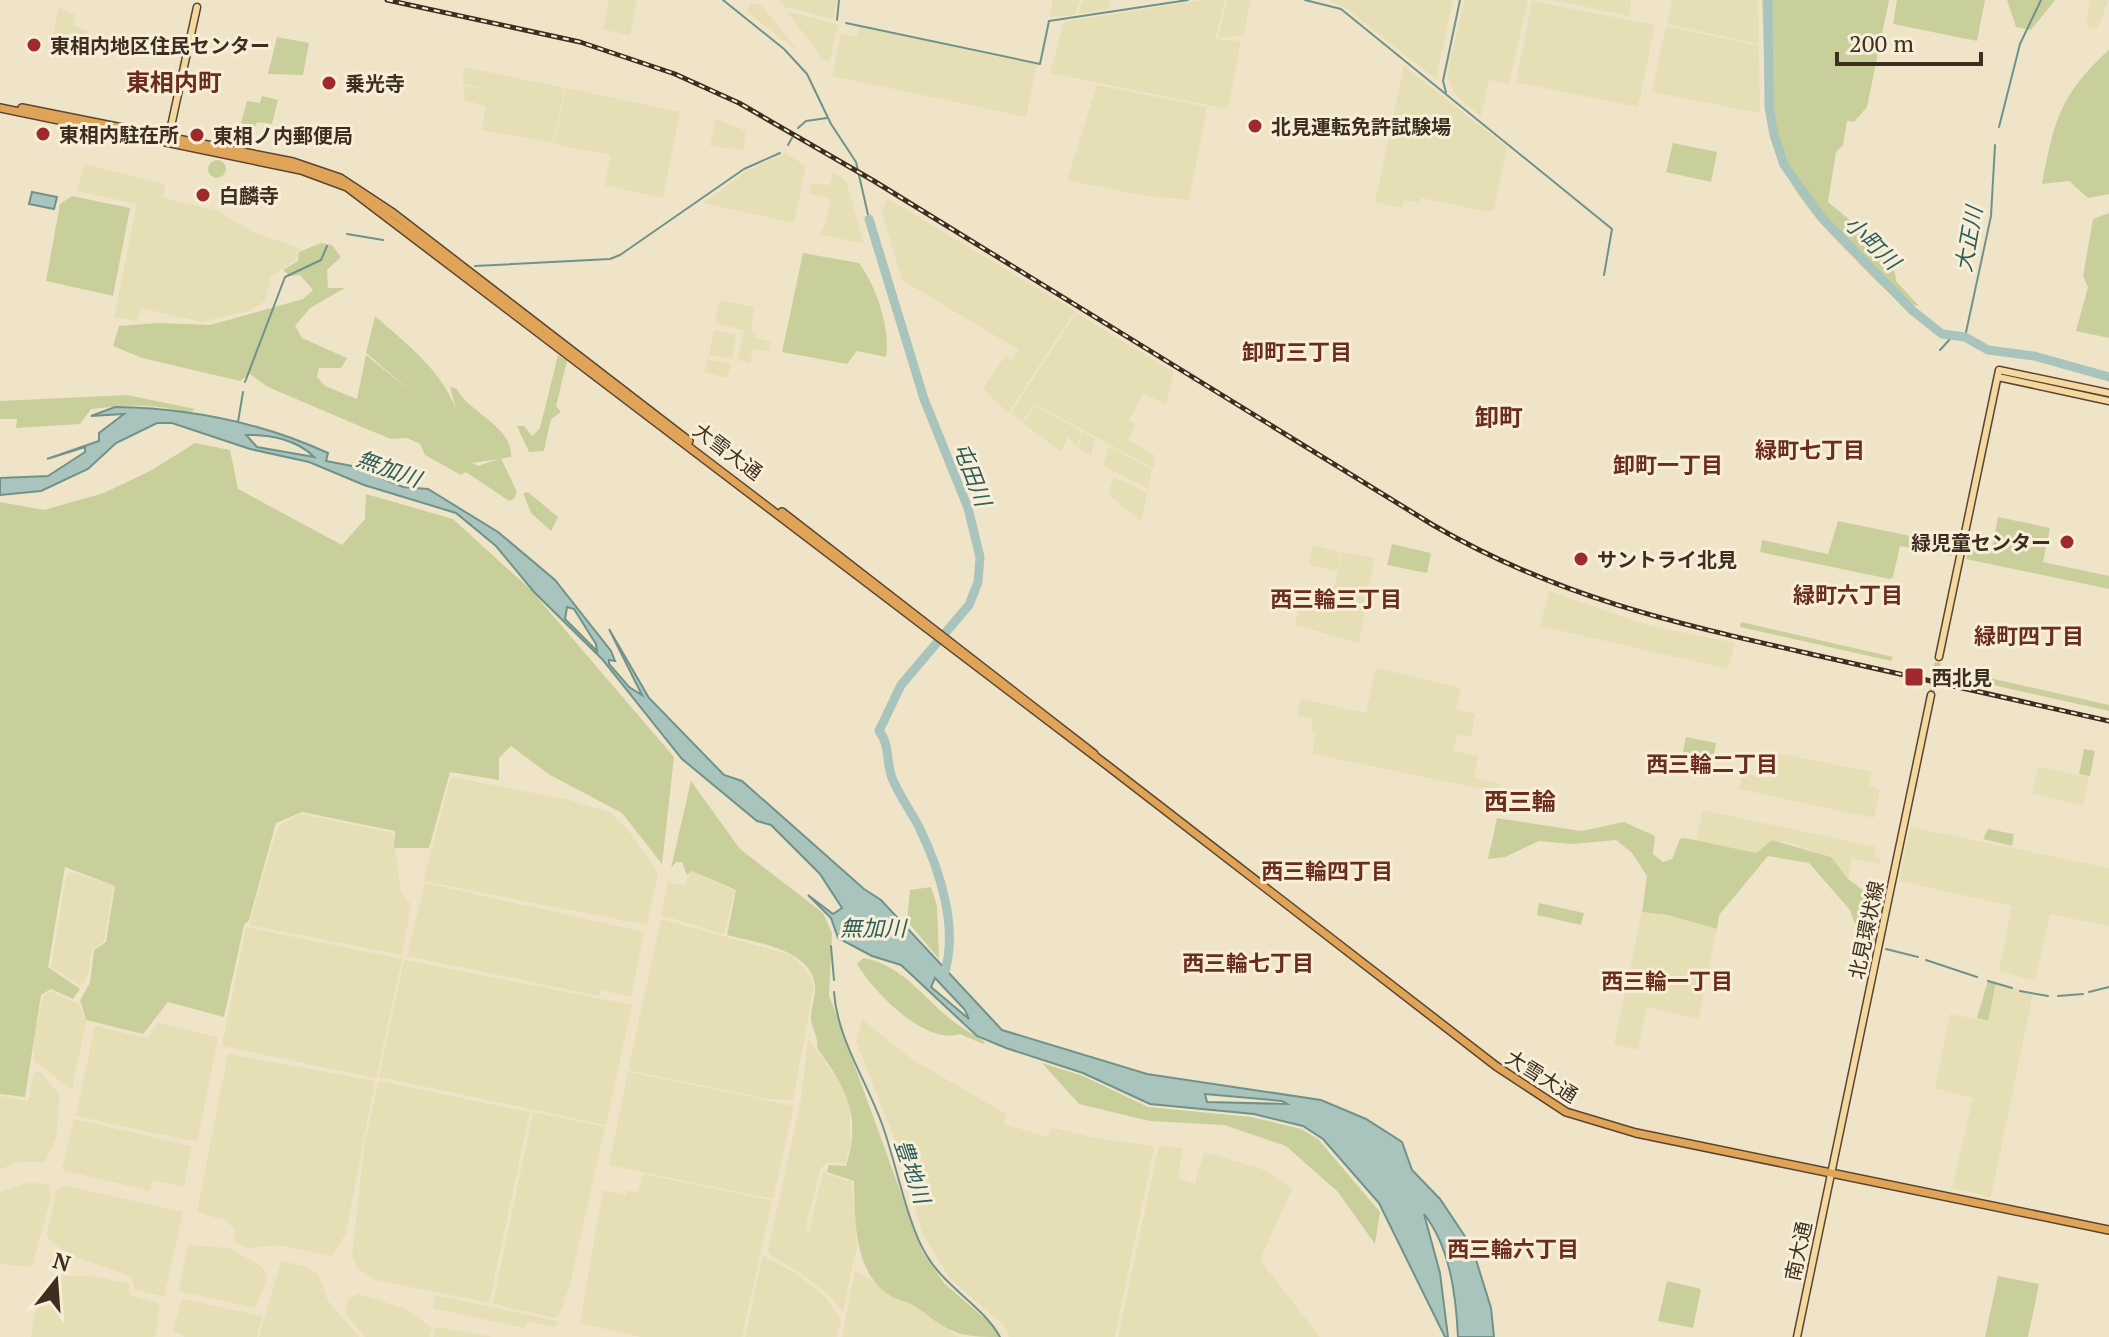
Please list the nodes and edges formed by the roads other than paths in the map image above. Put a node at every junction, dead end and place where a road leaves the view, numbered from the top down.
1 (197, 7) dead end
2 (0, 106) edge
3 (168, 140) junction
4 (1999, 373) junction
5 (2109, 393) edge
6 (2109, 401) edge
7 (1939, 657) tunnel mouth
8 (1931, 695) tunnel mouth
9 (1831, 1172) junction
10 (2109, 1230) edge
11 (1797, 1337) edge

1 - 3 main road
2 - 3 highway, 大雪大通
3 - 9 highway, 大雪大通
4 - 5 main road
4 - 6 main road
4 - 7 main road
8 - 9 main road, 北見環状線
9 - 10 highway, 大雪大通
9 - 11 main road, 南大通

